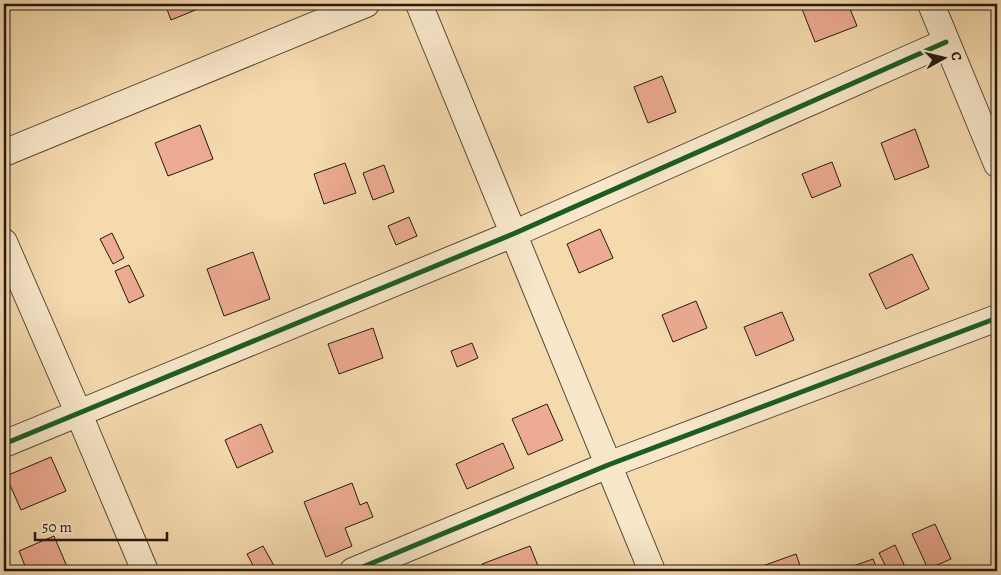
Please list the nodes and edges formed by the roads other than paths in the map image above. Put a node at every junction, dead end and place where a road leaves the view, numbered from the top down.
1 (366, 4) edge
2 (419, 4) edge
3 (930, 4) edge
4 (946, 42) junction
5 (4, 153) edge
6 (997, 164) edge
7 (514, 234) junction
8 (4, 242) edge
9 (997, 318) edge
10 (78, 412) junction
11 (4, 444) edge
12 (608, 465) junction
13 (145, 571) edge
14 (353, 571) edge
15 (652, 571) edge

1 - 5 street
2 - 7 street
3 - 4 street
4 - 6 street
4 - 7 street
7 - 10 street
7 - 12 street
8 - 10 street
9 - 12 street
10 - 11 street
10 - 13 street
12 - 14 street
12 - 15 street

